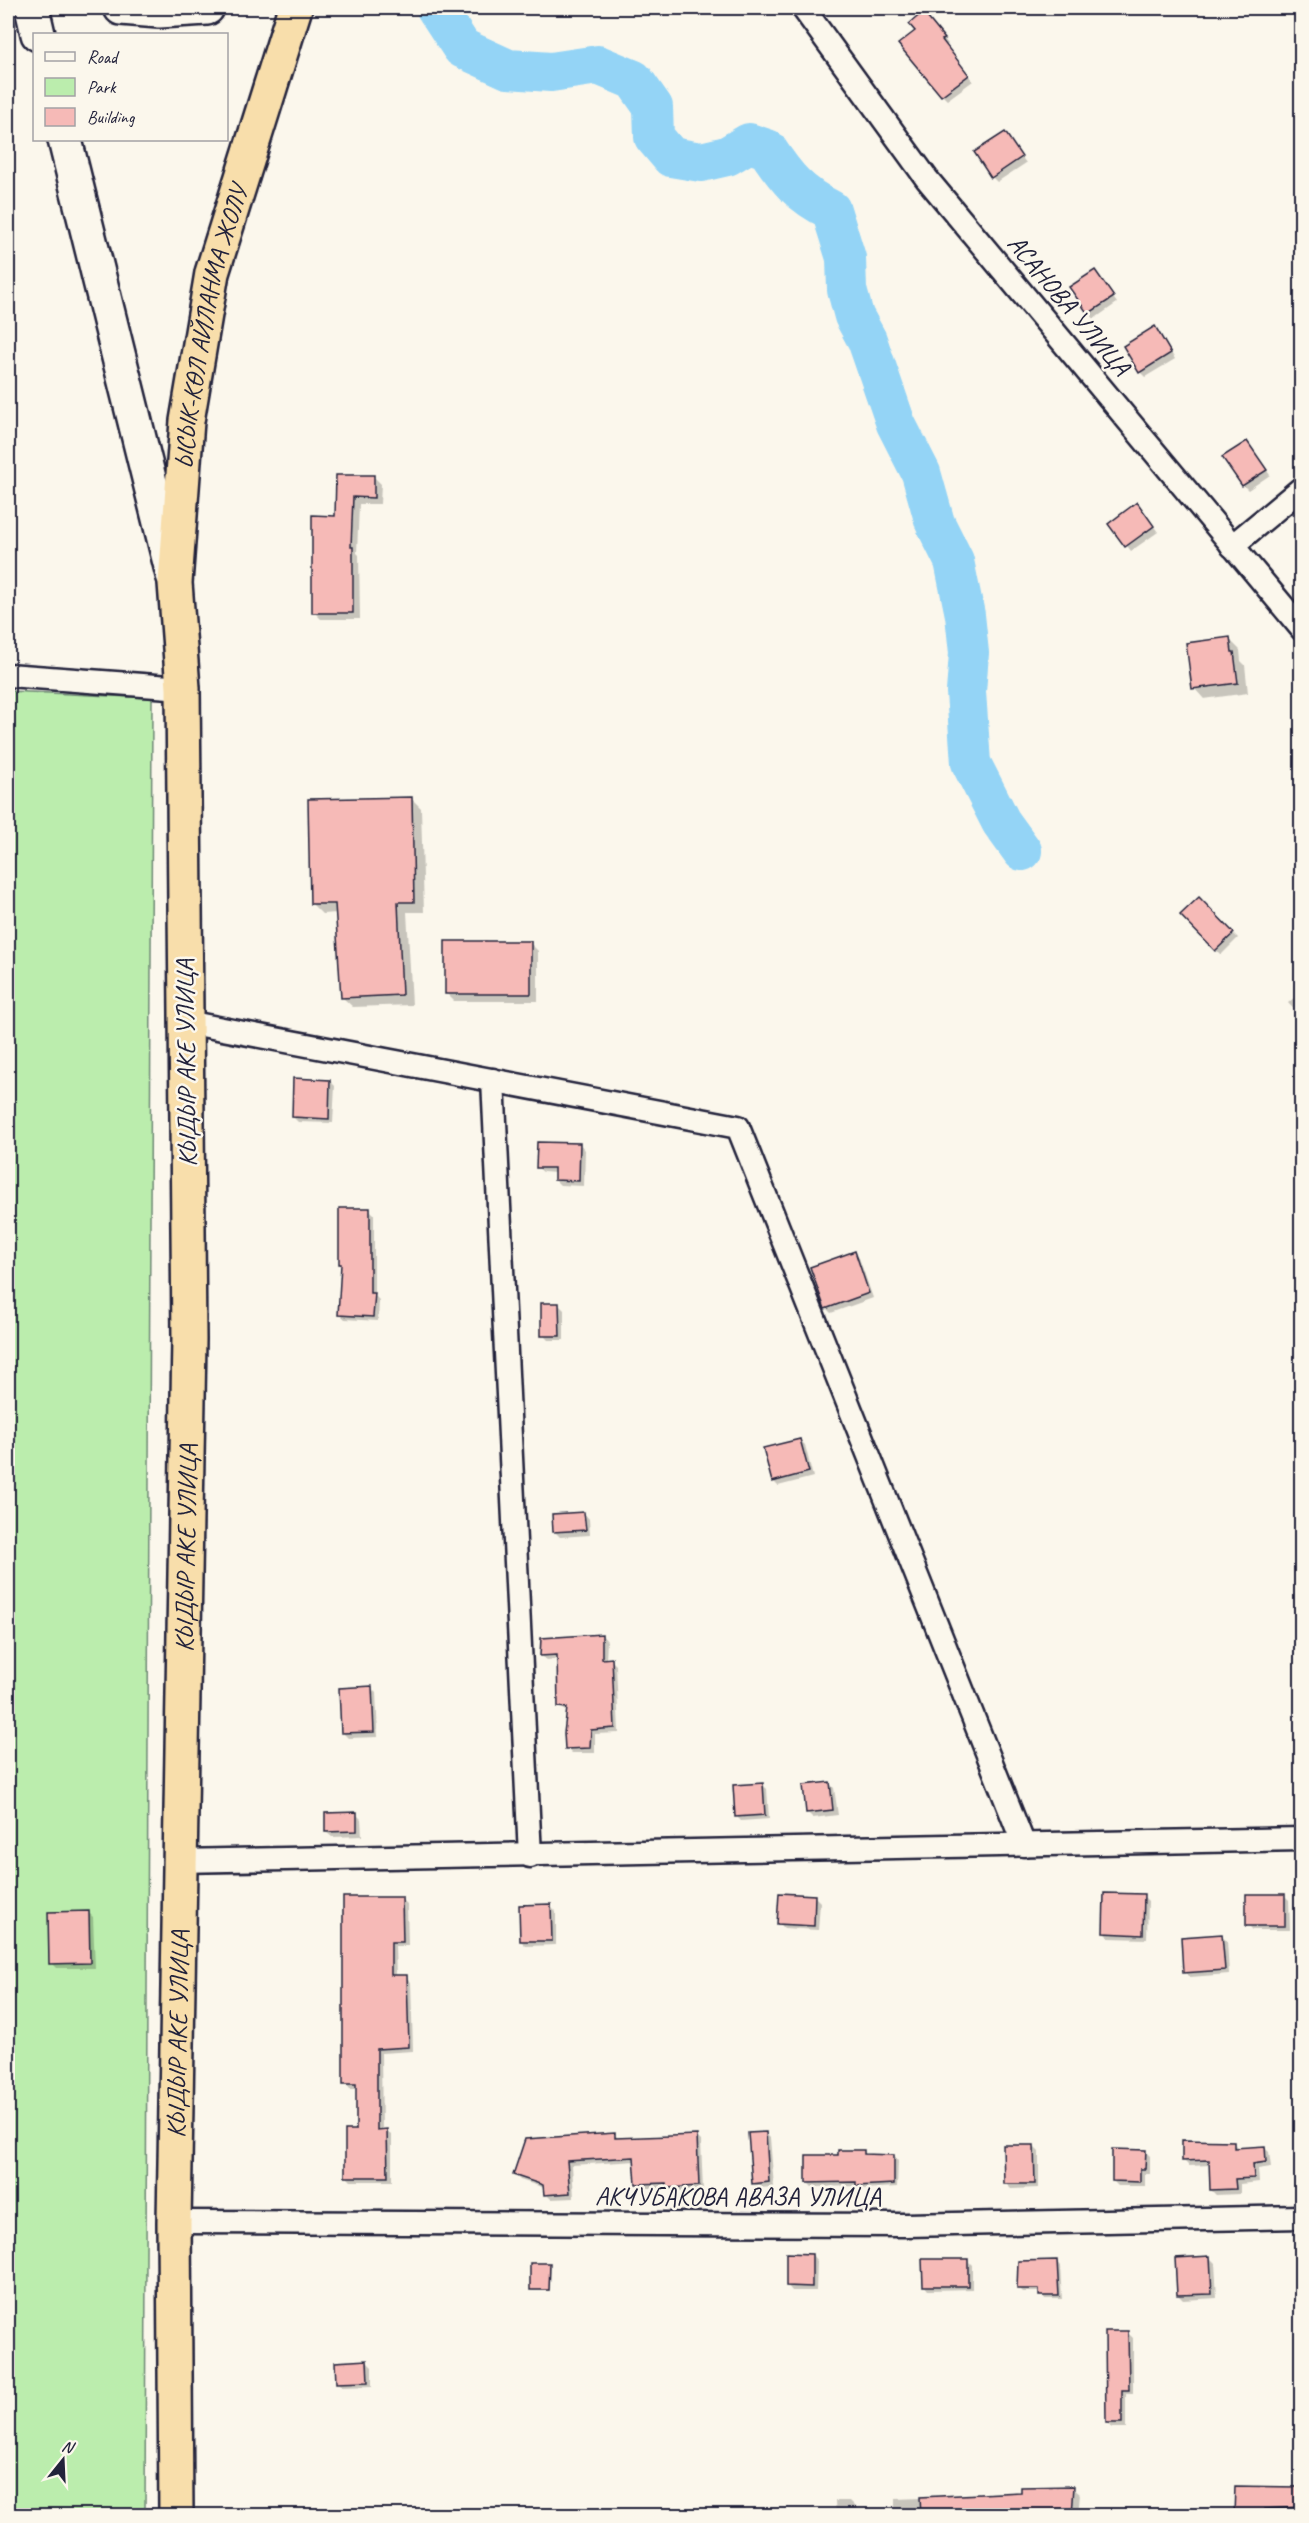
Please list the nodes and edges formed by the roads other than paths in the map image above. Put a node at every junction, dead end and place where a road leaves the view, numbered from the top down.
1 (32, 8) edge
2 (121, 8) edge
3 (207, 8) edge
4 (295, 8) edge
5 (803, 8) edge
6 (38, 33) edge
7 (65, 141) edge
8 (1302, 488) edge
9 (1232, 546) junction
10 (175, 583) junction
11 (1302, 629) edge
12 (8, 675) edge
13 (183, 688) junction
14 (186, 1022) junction
15 (494, 1080) junction
16 (1302, 1839) edge
17 (1024, 1845) junction
18 (530, 1856) junction
19 (180, 1861) junction
20 (1302, 2217) edge
21 (174, 2222) junction
22 (176, 2516) edge

1 - 6 street
2 - 3 street
4 - 10 highway, ЫСЫК-КӨЛ АЙЛАНМА ЖОЛУ
5 - 9 street, АСАНОВА УЛИЦА
7 - 10 street
8 - 9 street
9 - 11 street, АСАНОВА УЛИЦА
10 - 13 highway, КЫДЫР АКЕ УЛИЦА
12 - 13 street
13 - 14 highway, КЫДЫР АКЕ УЛИЦА
14 - 15 street
14 - 19 highway, КЫДЫР АКЕ УЛИЦА
15 - 17 street
15 - 18 street
16 - 17 street
17 - 18 street
18 - 19 street
19 - 21 highway, КЫДЫР АКЕ УЛИЦА
20 - 21 street, АКЧУБАКОВА АВАЗА УЛИЦА
21 - 22 highway, КЫДЫР АКЕ УЛИЦА

